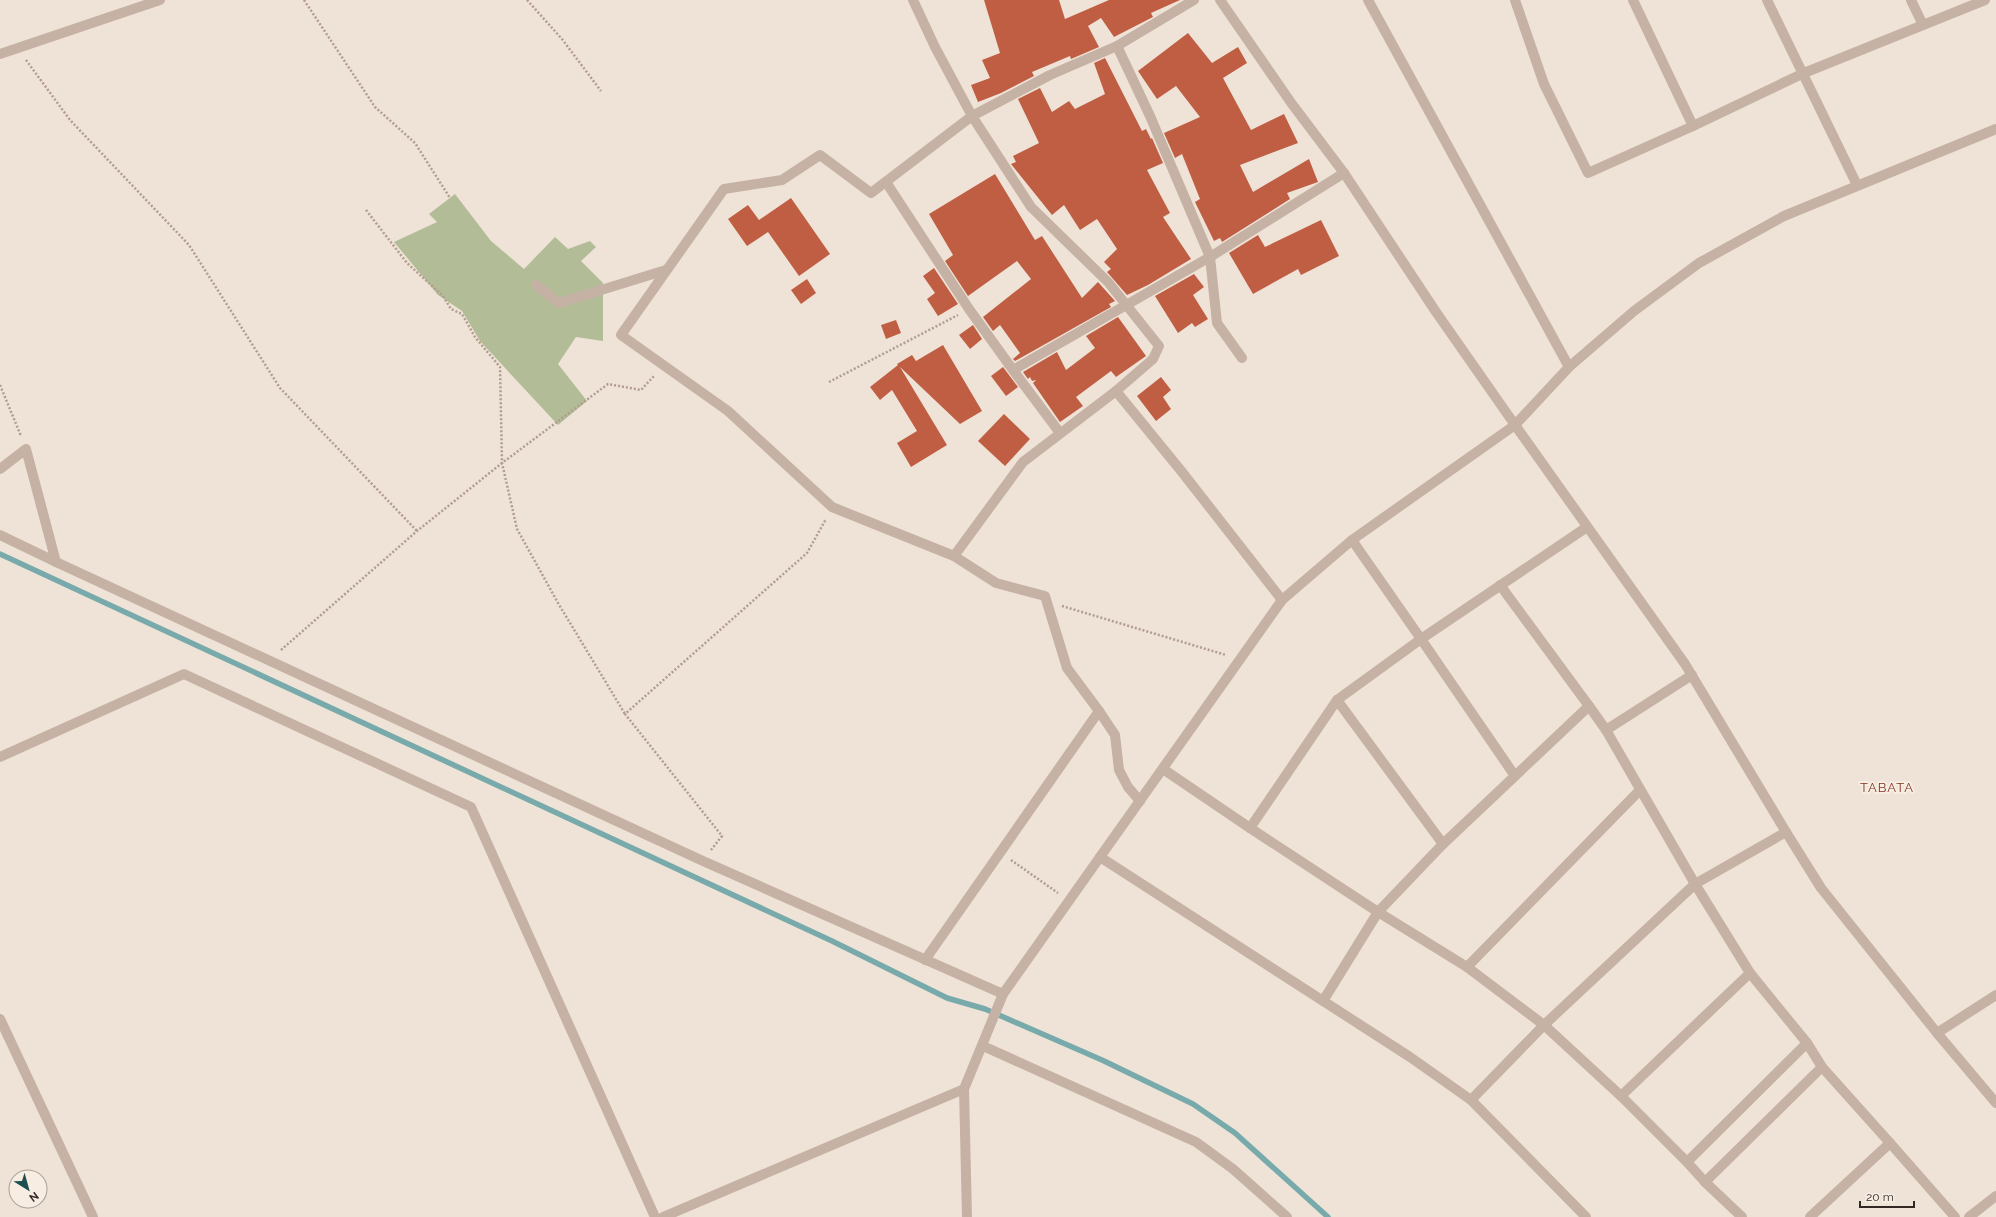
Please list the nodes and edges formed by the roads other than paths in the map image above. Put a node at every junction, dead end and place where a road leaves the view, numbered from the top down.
1 (160, 0) edge
2 (913, 0) edge
3 (1194, 0) edge
4 (1220, 0) edge
5 (1368, 0) edge
6 (1515, 0) edge
7 (1633, 0) edge
8 (1767, 0) edge
9 (1911, 0) edge
10 (1985, 0) edge
11 (1923, 25) junction
12 (1117, 46) junction
13 (0, 54) edge
14 (1804, 73) junction
15 (972, 116) junction
16 (1693, 126) junction
17 (1996, 129) edge
18 (1344, 173) junction
19 (886, 182) junction
20 (1857, 186) junction
21 (1210, 257) junction
22 (666, 270) junction
23 (536, 285) dead end
24 (1127, 304) junction
25 (1242, 358) dead end
26 (1569, 367) junction
27 (1013, 370) junction
28 (1116, 392) junction
29 (1515, 425) junction
30 (1060, 433) junction
31 (0, 469) edge
32 (1587, 526) junction
33 (0, 535) edge
34 (1352, 540) junction
35 (954, 556) junction
36 (56, 562) junction
37 (1500, 585) junction
38 (1282, 600) junction
39 (1421, 639) junction
40 (1692, 675) junction
41 (1337, 700) junction
42 (1589, 706) junction
43 (1099, 711) junction
44 (1606, 730) junction
45 (0, 757) edge
46 (1163, 768) junction
47 (1515, 776) junction
48 (1640, 790) junction
49 (1140, 801) junction
50 (1250, 828) junction
51 (1786, 832) junction
52 (1443, 844) junction
53 (1100, 857) junction
54 (1695, 884) junction
55 (1378, 912) junction
56 (925, 960) junction
57 (1467, 967) junction
58 (1750, 973) junction
59 (1003, 994) junction
60 (1996, 995) edge
61 (1323, 1001) junction
62 (0, 1019) edge
63 (1544, 1025) junction
64 (1937, 1033) junction
65 (1807, 1043) junction
66 (983, 1046) junction
67 (1822, 1067) junction
68 (964, 1089) junction
69 (1621, 1096) junction
70 (1471, 1100) junction
71 (1996, 1103) edge
72 (1890, 1143) junction
73 (1687, 1162) junction
74 (1705, 1182) junction
75 (1996, 1196) edge
76 (93, 1217) edge
77 (655, 1217) edge
78 (663, 1217) edge
79 (967, 1217) edge
80 (1287, 1217) edge
81 (1586, 1217) edge
82 (1742, 1217) edge
83 (1810, 1217) edge
84 (1955, 1217) edge
85 (1969, 1217) edge

1 - 13 street
2 - 15 street
3 - 12 street
4 - 18 street
5 - 26 street
6 - 16 street
7 - 16 street
8 - 14 street
9 - 11 street
10 - 11 street
11 - 14 street
12 - 15 street
12 - 21 street
14 - 16 street
14 - 20 street
15 - 19 street
15 - 24 street
17 - 20 street
18 - 21 street
18 - 29 street
19 - 22 street
19 - 27 street
20 - 26 street
21 - 24 street
21 - 25 street
22 - 23 street
22 - 35 street
24 - 27 street
24 - 28 street
26 - 29 street
27 - 30 street
28 - 30 street
28 - 38 street
29 - 32 street
29 - 34 street
30 - 35 street
31 - 36 street
32 - 37 street
32 - 40 street
33 - 36 street
34 - 38 street
34 - 39 street
35 - 43 street
36 - 56 street
37 - 39 street
37 - 42 street
38 - 46 street
39 - 41 street
39 - 47 street
40 - 44 street
40 - 51 street
41 - 50 street
41 - 52 street
42 - 44 street
42 - 47 street
43 - 49 street
43 - 56 street
44 - 48 street
45 - 77 street
46 - 49 street
46 - 50 street
47 - 52 street
48 - 54 street
48 - 57 street
49 - 53 street
50 - 55 street
51 - 54 street
51 - 64 street
52 - 55 street
53 - 59 street
53 - 61 street
54 - 58 street
54 - 63 street
55 - 57 street
55 - 61 street
56 - 59 street
57 - 63 street
58 - 65 street
58 - 69 street
59 - 66 street
60 - 64 street
61 - 70 street
62 - 76 street
63 - 69 street
63 - 70 street
64 - 71 street
65 - 67 street
65 - 73 street
66 - 68 street
66 - 80 street
67 - 72 street
67 - 74 street
68 - 78 street
68 - 79 street
69 - 73 street
70 - 81 street
72 - 83 street
72 - 84 street
73 - 74 street
74 - 82 street
75 - 85 street

